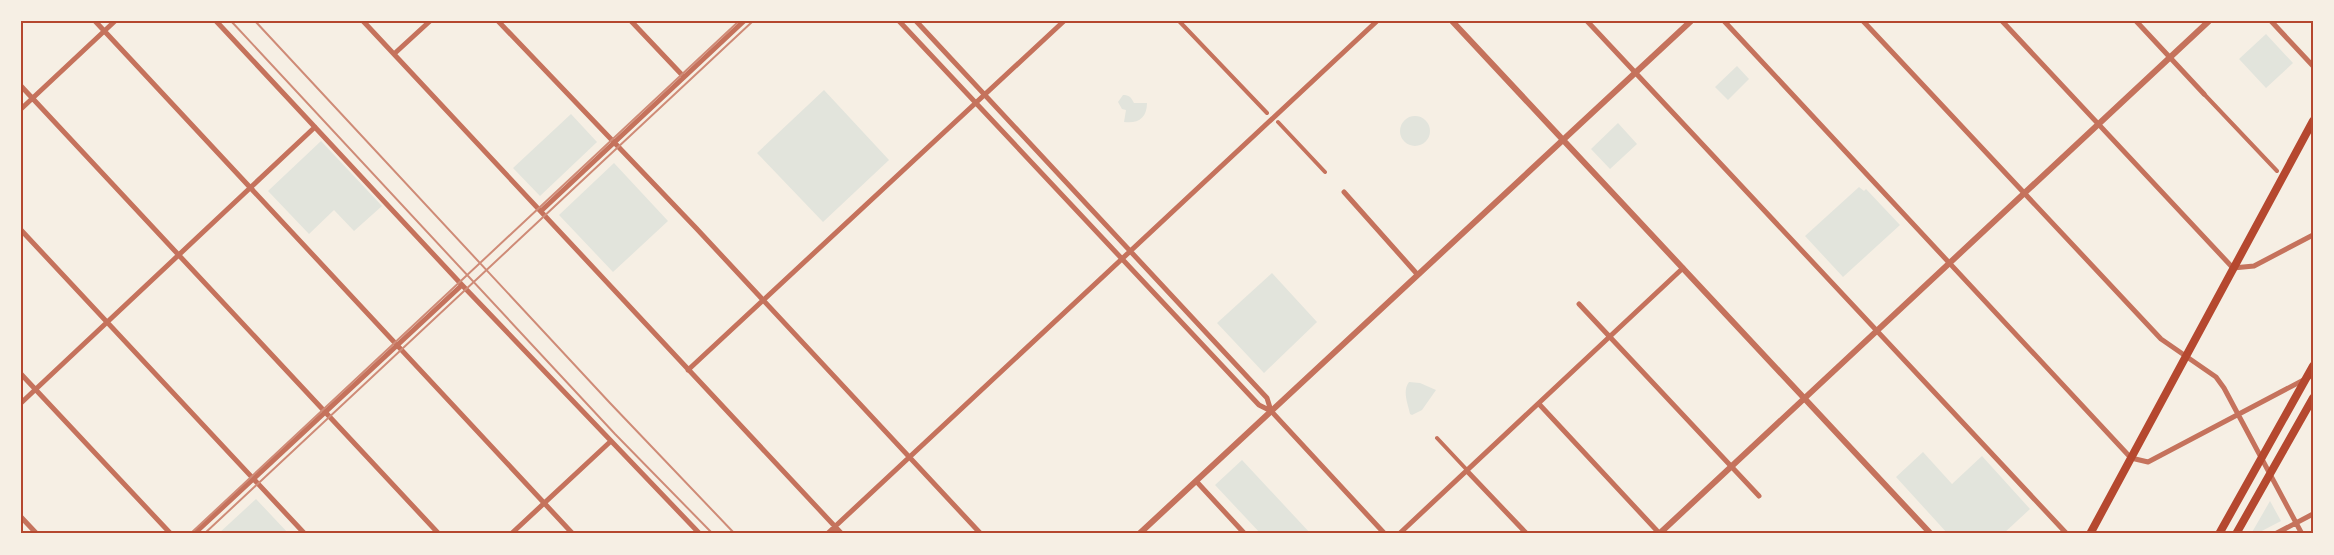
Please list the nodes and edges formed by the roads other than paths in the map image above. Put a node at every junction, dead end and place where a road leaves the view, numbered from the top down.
1 (95, 21) edge
2 (115, 21) edge
3 (216, 21) edge
4 (363, 21) edge
5 (430, 21) edge
6 (498, 21) edge
7 (632, 21) edge
8 (744, 21) edge
9 (899, 21) edge
10 (916, 21) edge
11 (1064, 21) edge
12 (1179, 21) edge
13 (1377, 21) edge
14 (1452, 21) edge
15 (1587, 21) edge
16 (1691, 21) edge
17 (1724, 21) edge
18 (1863, 21) edge
19 (2002, 21) edge
20 (2136, 21) edge
21 (2208, 21) edge
22 (2271, 21) edge
23 (104, 31) junction
24 (394, 54) junction
25 (2170, 57) junction
26 (2313, 66) edge
27 (1636, 73) junction
28 (684, 77) junction
29 (21, 86) edge
30 (2204, 94) joint
31 (986, 95) junction
32 (32, 98) junction
33 (977, 103) junction
34 (21, 109) edge
35 (1267, 113) dead end
36 (2313, 121) edge
37 (1278, 123) dead end
38 (2098, 124) junction
39 (315, 127) junction
40 (1564, 140) junction
41 (613, 143) junction
42 (2277, 171) dead end
43 (1325, 172) dead end
44 (251, 189) junction
45 (1344, 192) dead end
46 (2024, 193) junction
47 (542, 211) junction
48 (21, 230) edge
49 (2313, 236) edge
50 (1131, 251) junction
51 (179, 255) junction
52 (1122, 259) junction
53 (1949, 262) junction
54 (1683, 268) junction
55 (2233, 268) junction
56 (1417, 274) junction
57 (462, 285) junction
58 (764, 300) junction
59 (1579, 304) dead end
60 (108, 322) junction
61 (1876, 331) junction
62 (1610, 338) junction
63 (397, 345) junction
64 (2186, 357) junction
65 (2313, 366) edge
66 (688, 370) junction
67 (21, 374) edge
68 (2310, 377) edge
69 (36, 389) junction
70 (1805, 398) junction
71 (2313, 398) edge
72 (21, 403) edge
73 (1539, 404) junction
74 (1272, 411) junction
75 (325, 412) junction
76 (2238, 414) junction
77 (1437, 438) dead end
78 (611, 441) junction
79 (909, 456) junction
80 (2131, 458) junction
81 (2262, 458) junction
82 (1732, 466) junction
83 (1467, 471) junction
84 (2270, 474) junction
85 (253, 479) junction
86 (1196, 481) junction
87 (1759, 496) dead end
88 (544, 503) junction
89 (2313, 514) edge
90 (21, 517) edge
91 (2296, 523) junction
92 (835, 526) junction
93 (1926, 528) junction
94 (37, 534) edge
95 (171, 534) edge
96 (194, 534) edge
97 (305, 534) edge
98 (439, 534) edge
99 (511, 534) edge
100 (573, 534) edge
101 (700, 534) edge
102 (827, 534) edge
103 (842, 534) edge
104 (981, 534) edge
105 (1139, 534) edge
106 (1245, 534) edge
107 (1385, 534) edge
108 (1399, 534) edge
109 (1527, 534) edge
110 (1660, 534) edge
111 (1920, 534) edge
112 (1931, 534) edge
113 (2067, 534) edge
114 (2090, 534) edge
115 (2219, 534) edge
116 (2236, 534) edge
117 (2275, 534) edge
118 (2302, 534) edge

1 - 23 street
2 - 23 street
3 - 39 street
4 - 24 street
5 - 24 street
6 - 41 street
7 - 28 street
8 - 28 street
9 - 33 street
10 - 31 street
11 - 31 street
12 - 35 street
13 - 50 street
14 - 40 street
15 - 27 street
16 - 27 street
17 - 53 street
18 - 46 street
19 - 38 street
20 - 25 street
21 - 25 street
22 - 26 street
23 - 32 street
23 - 44 street
24 - 47 street
25 - 30 street
25 - 38 street
27 - 40 street
27 - 61 street
28 - 41 street
29 - 32 street
30 - 42 street
31 - 33 street
31 - 50 street
32 - 34 street
32 - 51 street
33 - 52 street
33 - 58 street
36 - 55 main road
37 - 43 street
38 - 46 street
38 - 55 street
39 - 44 street
39 - 57 street
40 - 54 street
40 - 56 street
41 - 47 street
41 - 58 street
44 - 51 street
44 - 63 street
45 - 56 street
46 - 53 street
46 - 64 street
47 - 66 street
48 - 60 street
49 - 55 street
50 - 52 street
50 - 74 street
51 - 60 street
51 - 75 street
52 - 74 street
52 - 79 street
53 - 61 street
53 - 80 street
54 - 62 street
54 - 70 street
55 - 64 main road
56 - 74 street
57 - 63 street
57 - 78 street
58 - 66 street
58 - 79 street
59 - 62 street
60 - 69 street
60 - 85 street
61 - 70 street
61 - 113 street
62 - 73 street
62 - 82 street
63 - 75 street
63 - 88 street
64 - 76 street
64 - 80 main road
65 - 68 main road
66 - 92 street
67 - 69 street
68 - 76 street
68 - 81 main road
69 - 72 street
69 - 95 street
70 - 82 street
70 - 93 street
71 - 84 main road
73 - 83 street
73 - 110 street
74 - 86 street
74 - 107 street
75 - 85 street
75 - 98 street
76 - 80 street
76 - 81 street
77 - 83 street
78 - 88 street
78 - 101 street
79 - 92 street
79 - 104 street
80 - 114 main road
81 - 84 street
81 - 115 main road
82 - 87 street
82 - 110 street
83 - 108 street
83 - 109 street
84 - 91 street
84 - 116 main road
85 - 96 street
85 - 97 street
86 - 105 street
86 - 106 street
88 - 99 street
88 - 100 street
89 - 91 street
90 - 94 street
91 - 117 street
91 - 118 street
92 - 102 street
92 - 103 street
93 - 111 street
93 - 112 street

